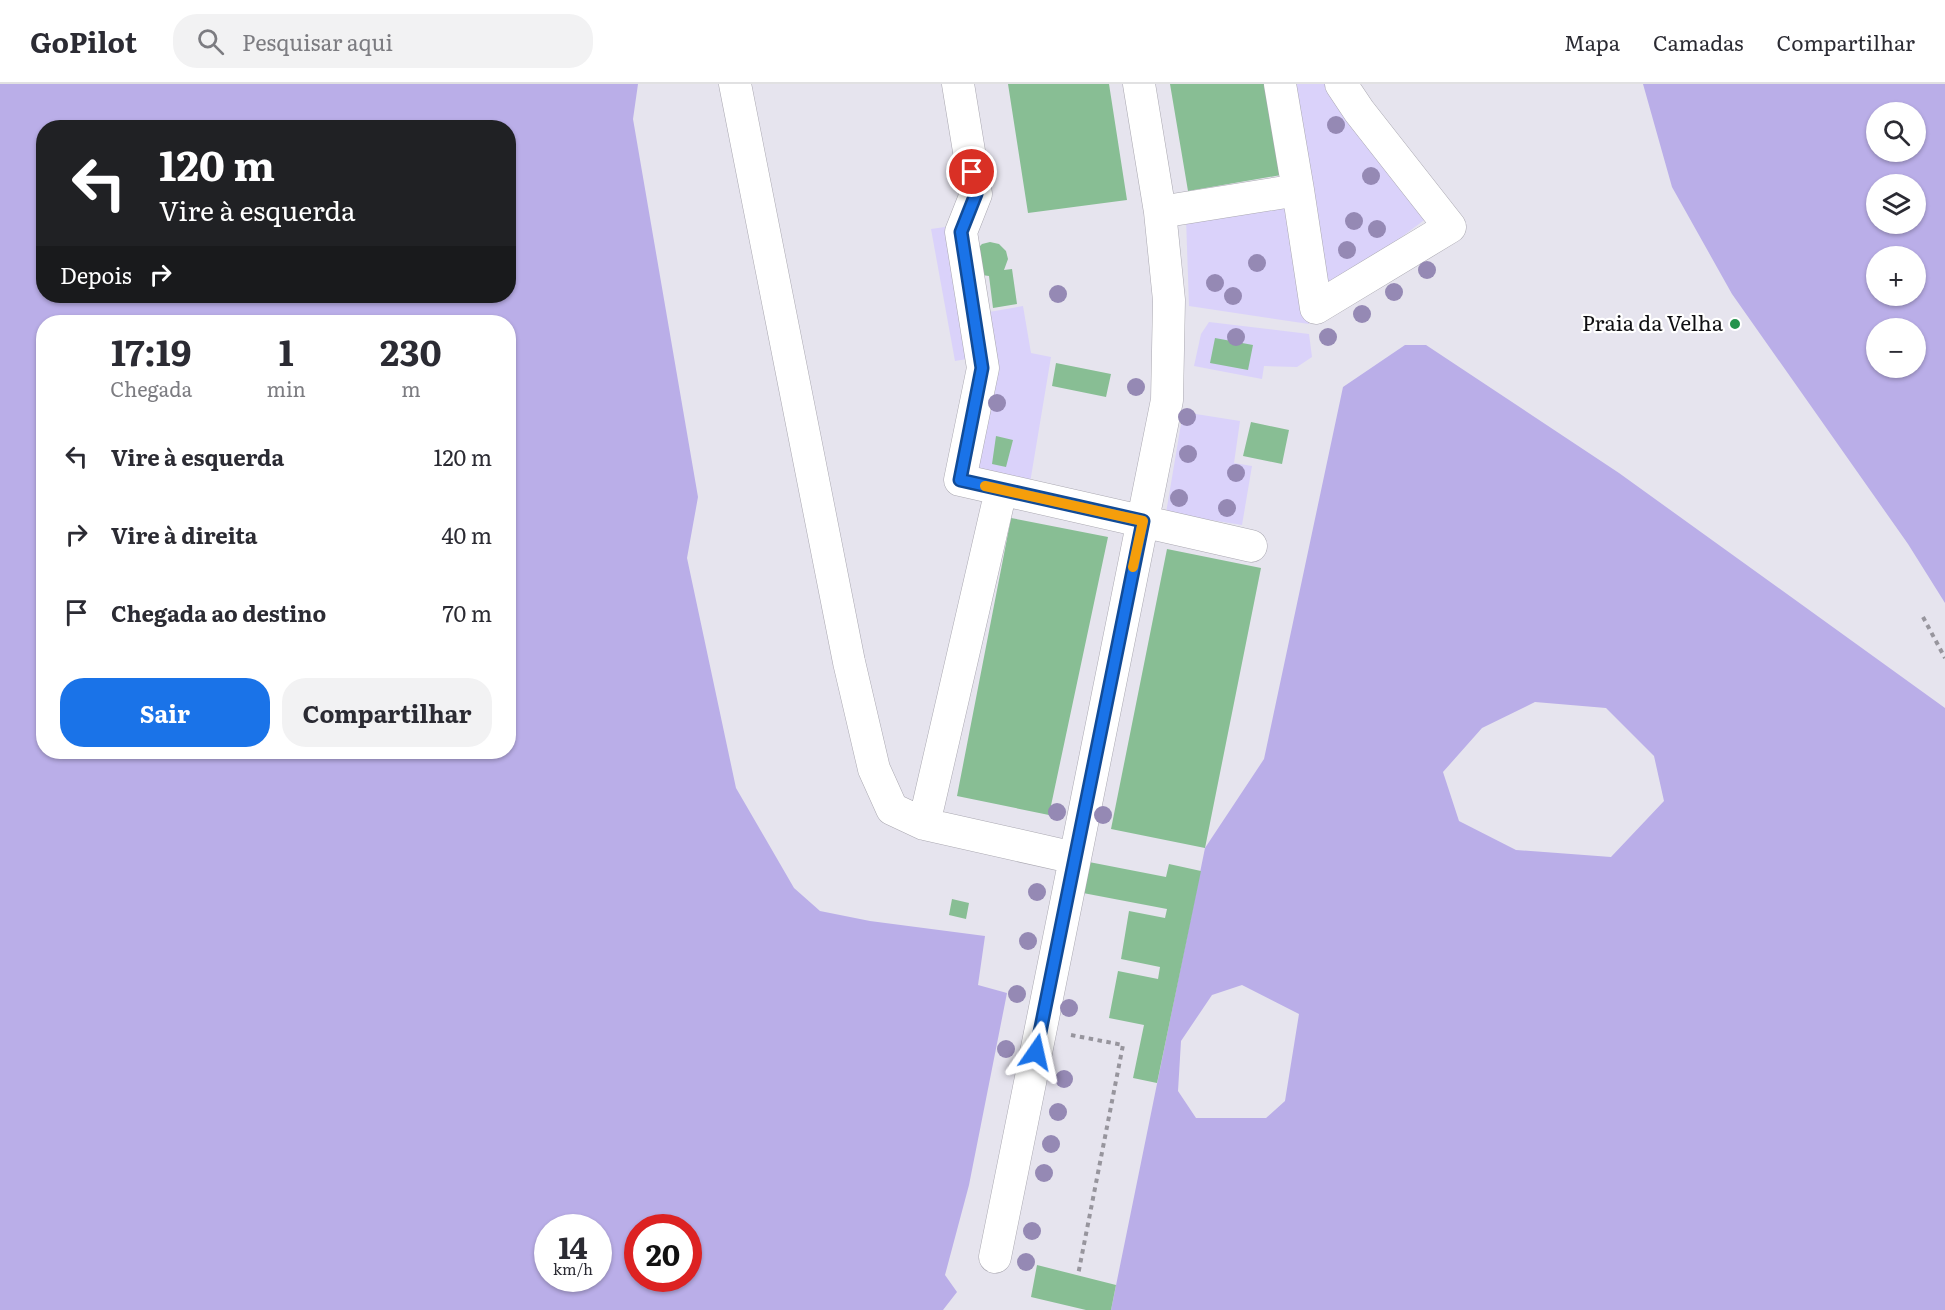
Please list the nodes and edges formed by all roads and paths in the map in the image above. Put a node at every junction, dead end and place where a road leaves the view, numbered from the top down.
1 (735, 84) edge
2 (958, 84) edge
3 (1139, 84) edge
4 (1281, 84) edge
5 (1341, 84) edge
6 (1298, 190) junction
7 (1160, 212) junction
8 (1000, 490) junction
9 (1143, 521) junction
10 (1251, 546) dead end
11 (1923, 616) dead end
12 (1945, 658) edge
13 (924, 824) junction
14 (1075, 858) junction
15 (1041, 1029) junction
16 (995, 1257) dead end
17 (1078, 1275) dead end

1 - 13 lane
2 - 8 lane
3 - 7 lane
4 - 6 lane
5 - 6 lane
6 - 7 lane
7 - 9 lane
8 - 9 lane
8 - 13 lane
9 - 10 lane
9 - 14 lane
11 - 12 path
13 - 14 lane
14 - 15 lane
15 - 16 lane
15 - 17 path

